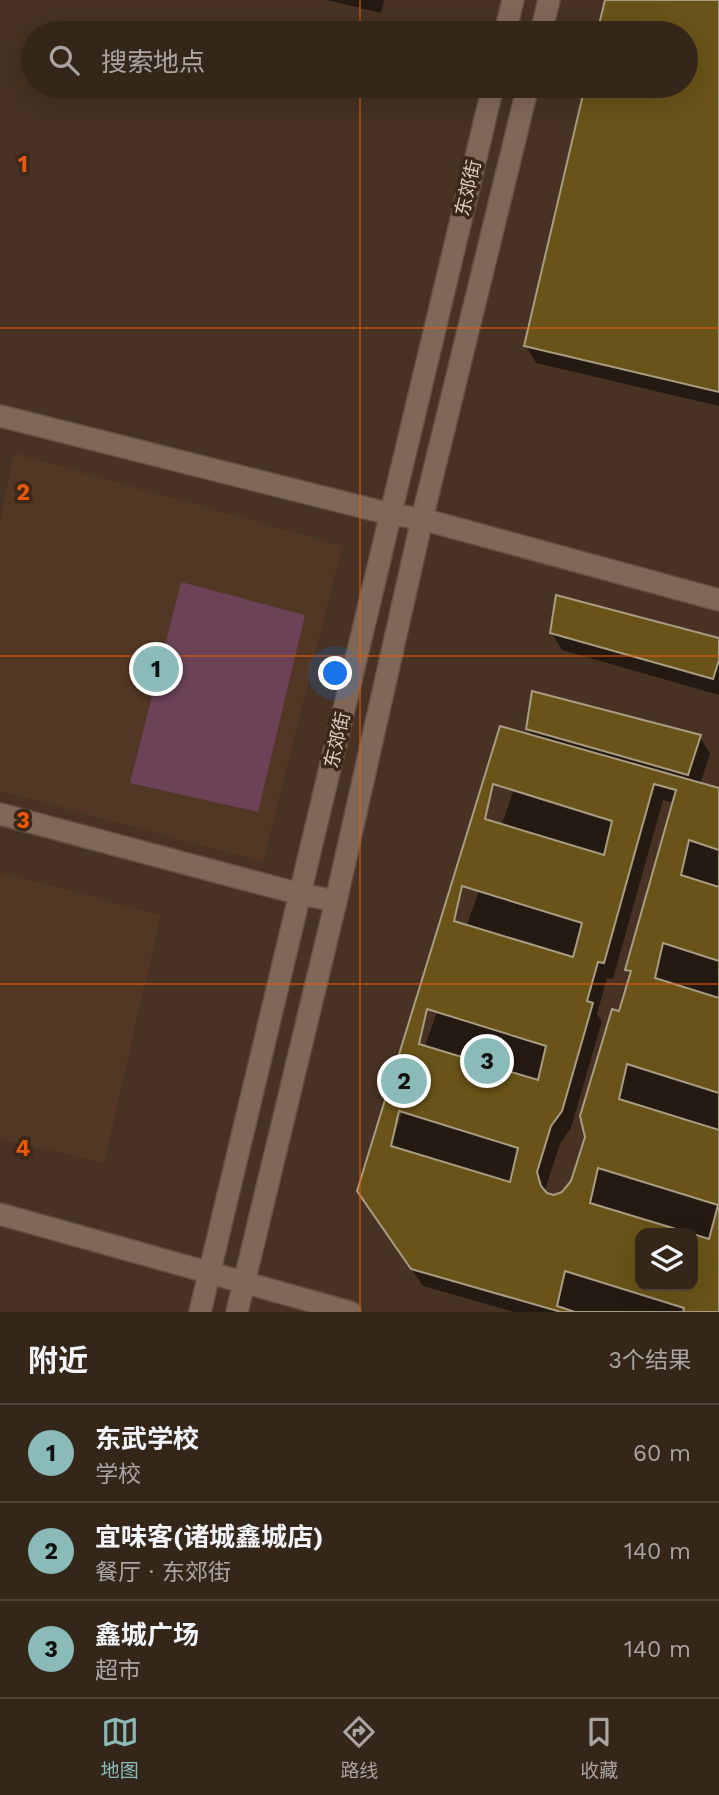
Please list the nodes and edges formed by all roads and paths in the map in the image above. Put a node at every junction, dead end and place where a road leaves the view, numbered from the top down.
1 (513, 0) edge
2 (549, 0) edge
3 (508, 21) edge
4 (544, 21) edge
5 (490, 98) edge
6 (525, 98) edge
7 (0, 416) edge
8 (390, 514) junction
9 (422, 519) junction
10 (719, 600) edge
11 (0, 814) edge
12 (300, 894) junction
13 (336, 901) junction
14 (0, 1214) edge
15 (209, 1272) junction
16 (244, 1282) junction
17 (200, 1312) edge
18 (237, 1312) edge
19 (350, 1312) edge

1 - 3 main road
2 - 4 main road
5 - 8 main road, 东郊街
6 - 9 main road, 东郊街
7 - 8 main road
8 - 9 main road
8 - 12 main road, 东郊街
9 - 10 main road
9 - 13 main road, 东郊街
11 - 12 main road
12 - 13 main road
12 - 15 main road, 东郊街
13 - 16 main road, 东郊街
14 - 15 main road
15 - 16 main road
15 - 17 main road, 东郊街
16 - 18 main road, 东郊街
16 - 19 main road

